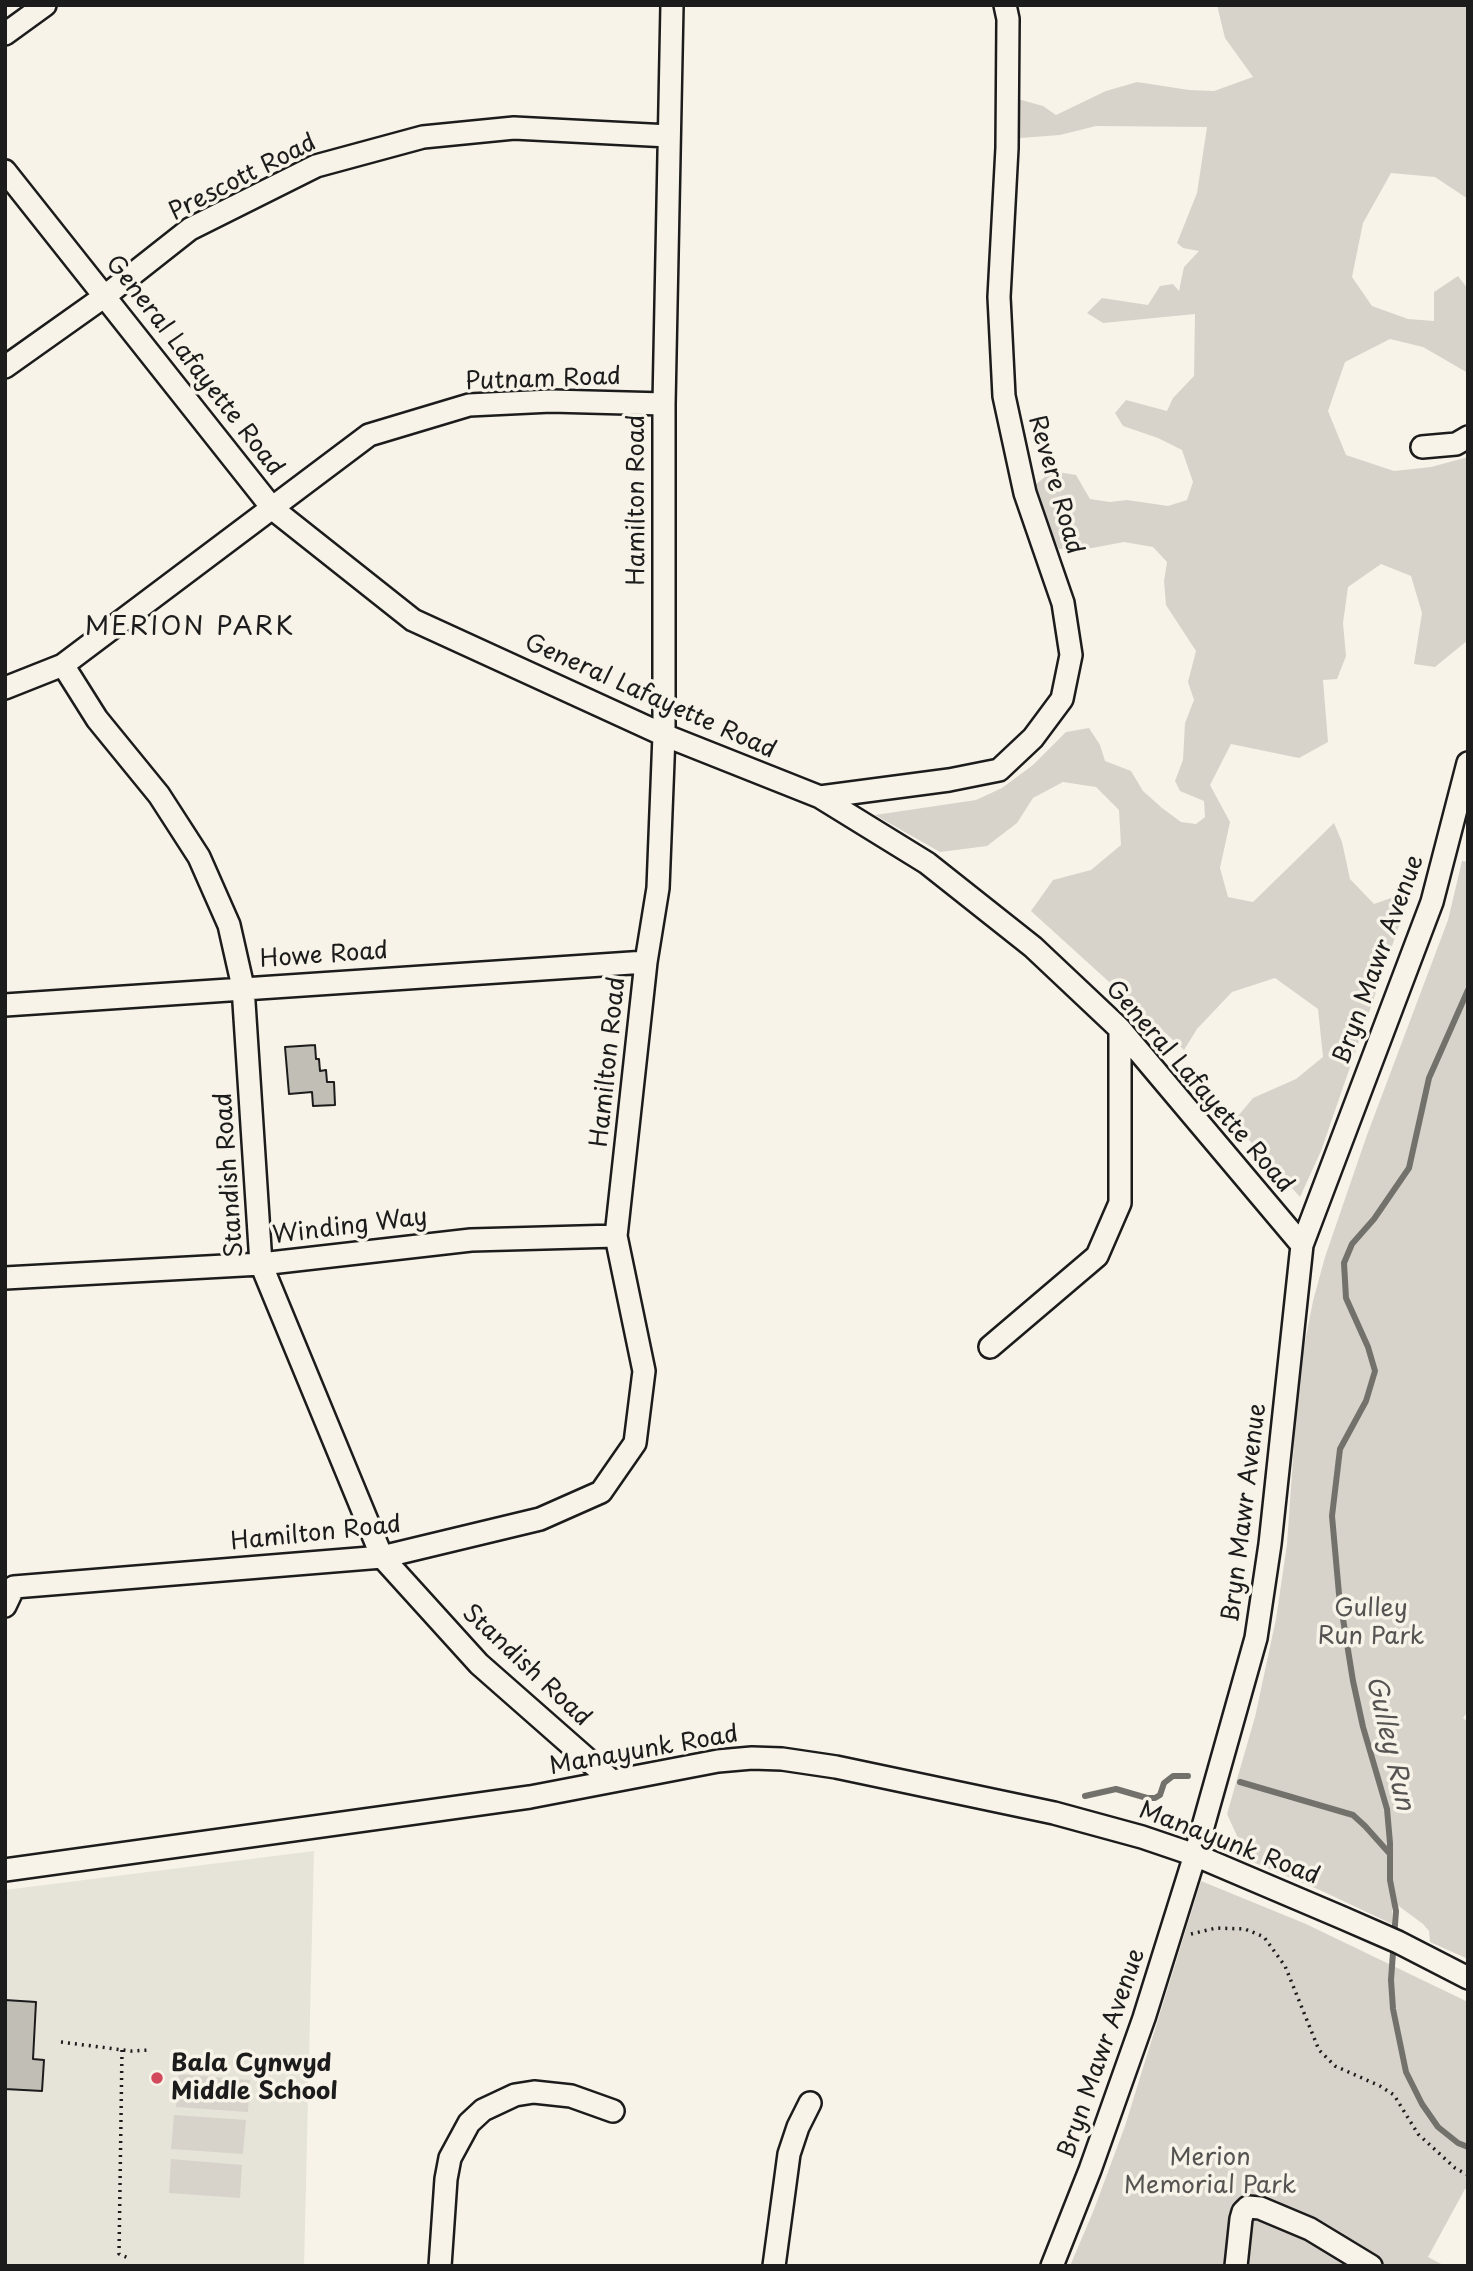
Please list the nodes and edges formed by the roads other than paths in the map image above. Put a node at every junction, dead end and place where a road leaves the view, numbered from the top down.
1 (45, 5) edge
2 (672, 5) edge
3 (1005, 5) edge
4 (5, 34) edge
5 (668, 136) junction
6 (5, 171) edge
7 (105, 296) junction
8 (5, 367) edge
9 (663, 404) junction
10 (1468, 437) edge
11 (1422, 447) dead end
12 (273, 509) junction
13 (63, 665) junction
14 (5, 688) edge
15 (664, 735) junction
16 (1468, 763) edge
17 (820, 797) junction
18 (646, 962) junction
19 (243, 987) junction
20 (5, 1005) edge
21 (1119, 1029) junction
22 (617, 1237) junction
23 (1302, 1245) junction
24 (261, 1264) junction
25 (5, 1278) edge
26 (990, 1347) dead end
27 (382, 1558) junction
28 (8, 1592) edge
29 (612, 1781) junction
30 (1195, 1855) junction
31 (5, 1870) edge
32 (1468, 1978) edge
33 (810, 2103) dead end
34 (612, 2111) dead end
35 (440, 2266) edge
36 (774, 2266) edge
37 (1052, 2266) edge
38 (1236, 2266) edge
39 (1371, 2266) edge

1 - 4 street
2 - 5 street, Hamilton Road
3 - 17 street, Revere Road
5 - 7 street, Prescott Road
5 - 9 street, Hamilton Road
6 - 7 street, General Lafayette Road
7 - 8 street, Prescott Road
7 - 12 street, General Lafayette Road
9 - 12 street, Putnam Road
9 - 15 street, Hamilton Road
10 - 11 street
12 - 13 street, Putnam Road
12 - 15 street, General Lafayette Road
13 - 14 street, Putnam Road
13 - 19 street, Standish Road
15 - 17 street, General Lafayette Road
15 - 18 street, Hamilton Road
16 - 23 street, Bryn Mawr Avenue
17 - 21 street, General Lafayette Road
18 - 19 street, Howe Road
18 - 22 street, Hamilton Road
19 - 20 street, Howe Road
19 - 24 street, Standish Road
21 - 23 street, General Lafayette Road
21 - 26 street
22 - 24 street, Winding Way
22 - 27 street, Hamilton Road
23 - 30 street, Bryn Mawr Avenue
24 - 25 street, Winding Way
24 - 27 street, Standish Road
27 - 28 street, Hamilton Road
27 - 29 street, Standish Road
29 - 30 street, Manayunk Road
29 - 31 street, Manayunk Road
30 - 32 street, Manayunk Road
30 - 37 street, Bryn Mawr Avenue
33 - 36 street
34 - 35 street
38 - 39 street

